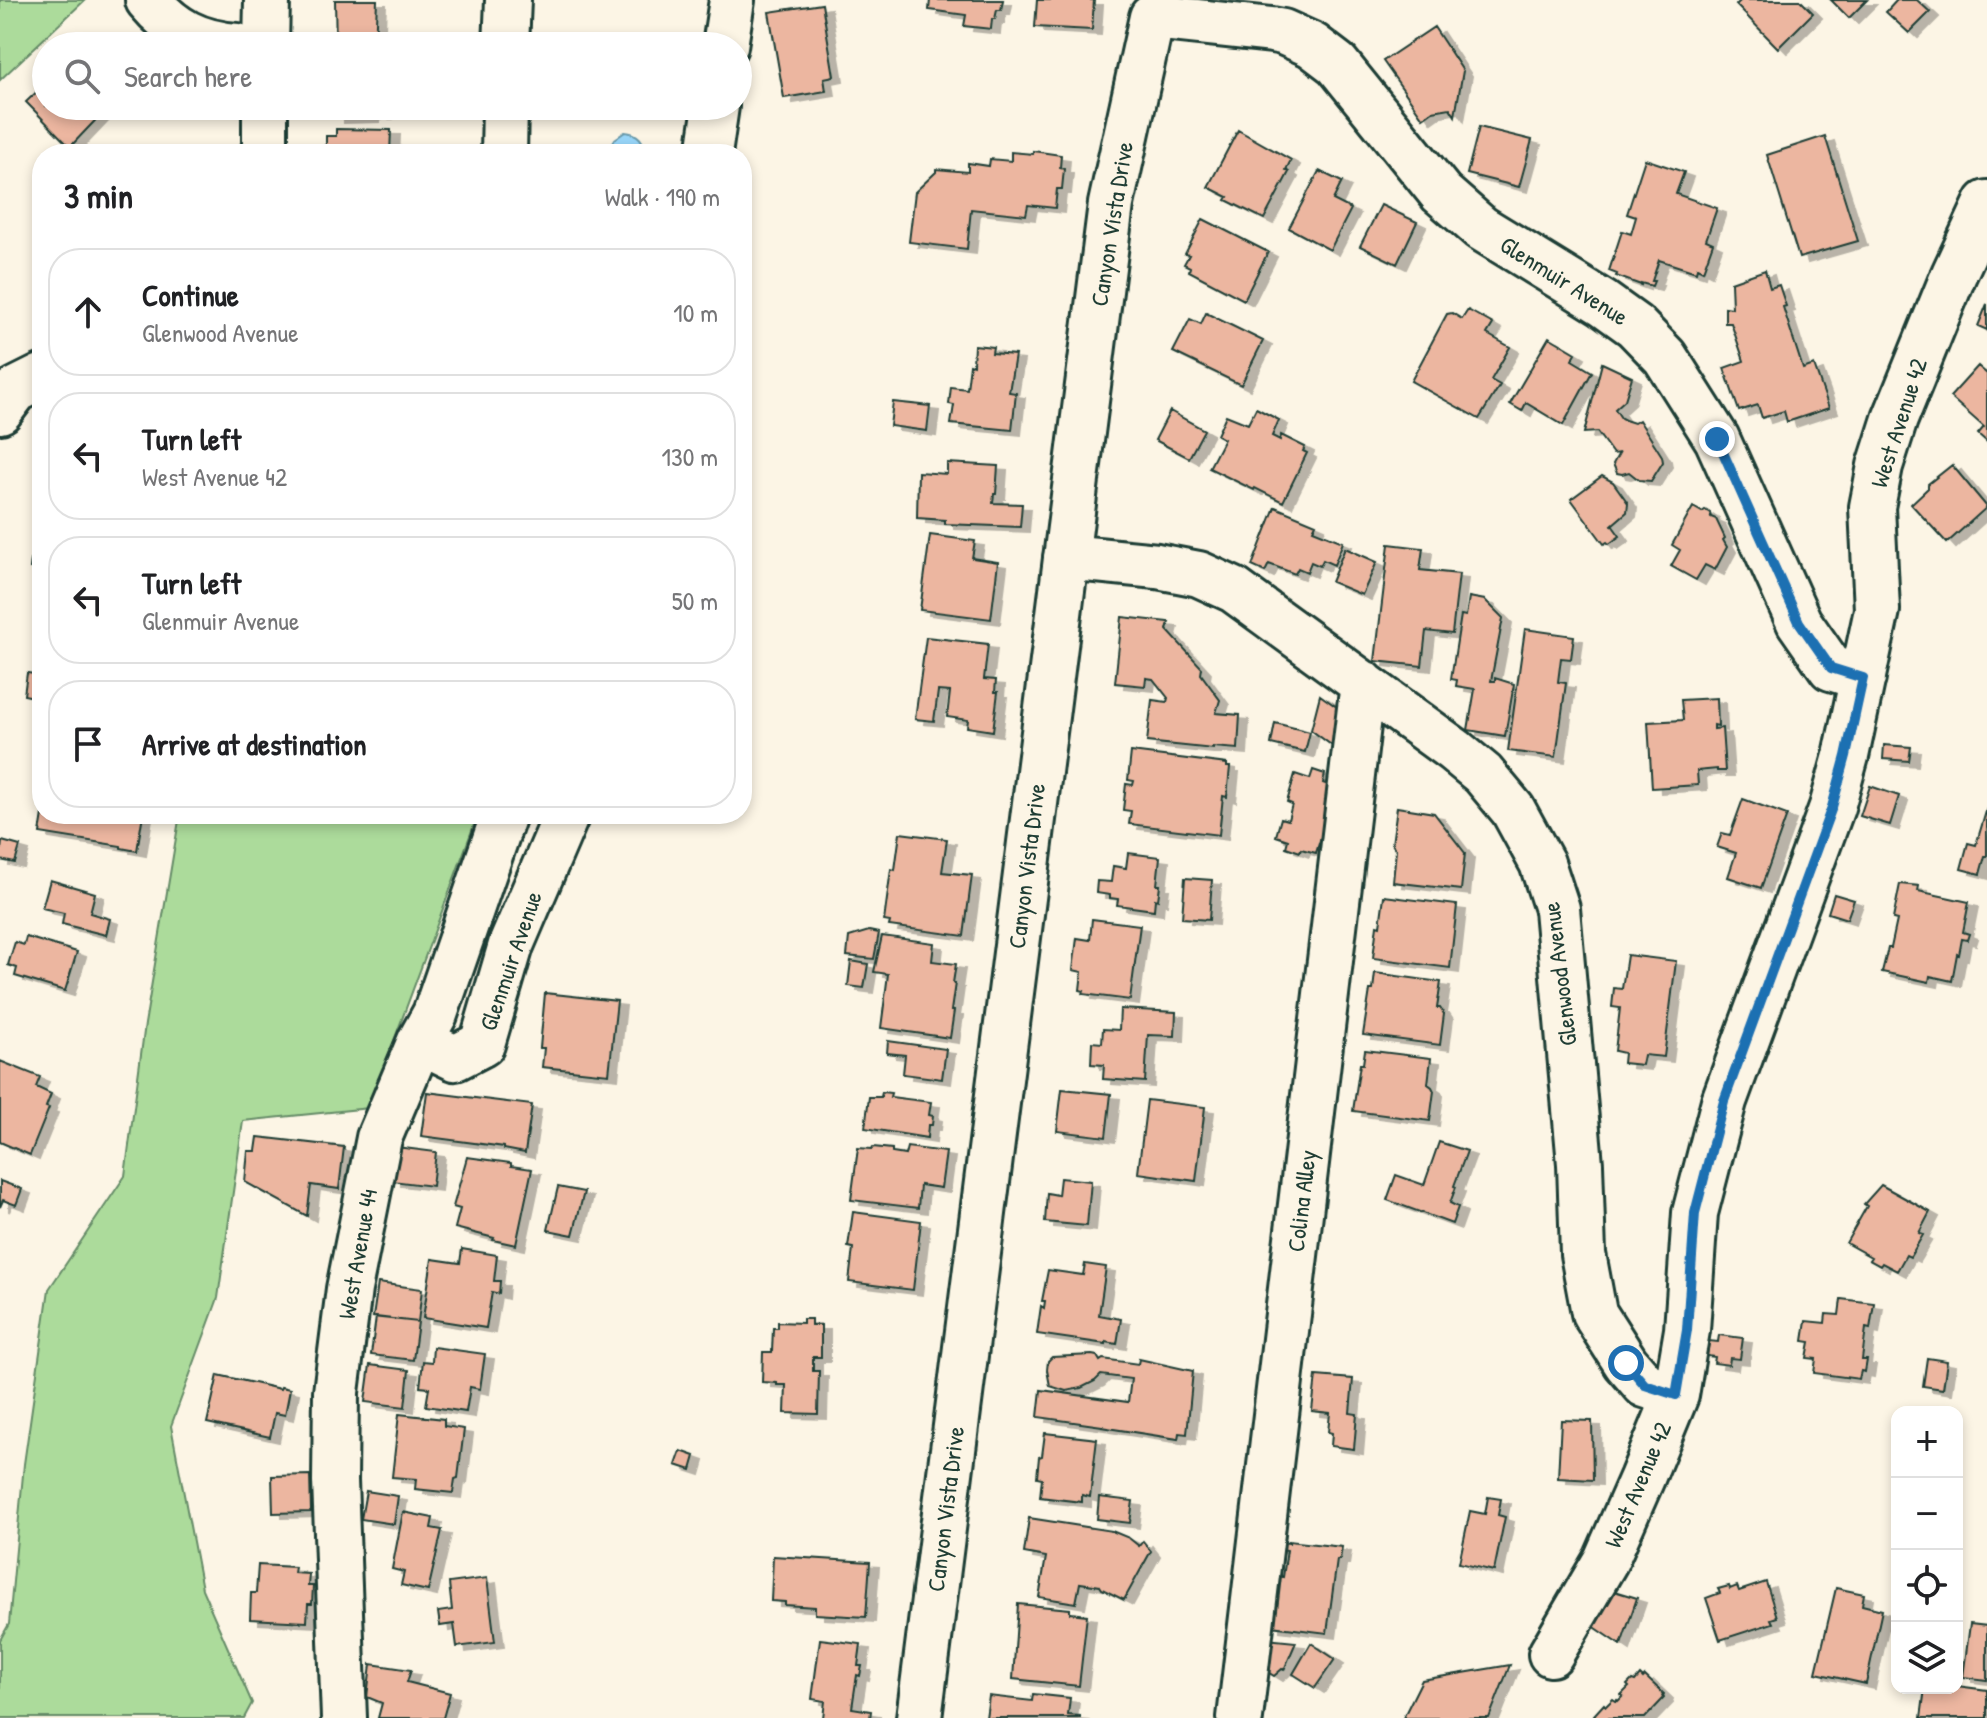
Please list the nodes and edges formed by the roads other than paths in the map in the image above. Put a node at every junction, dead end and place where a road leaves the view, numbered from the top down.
1 (148, 0) edge
2 (267, 0) edge
3 (508, 0) edge
4 (732, 0) edge
5 (1152, 17) joint
6 (184, 32) edge
7 (266, 32) edge
8 (507, 32) edge
9 (727, 32) edge
10 (265, 120) edge
11 (505, 120) edge
12 (714, 120) edge
13 (265, 144) edge
14 (504, 144) edge
15 (710, 144) edge
16 (1987, 203) edge
17 (32, 382) edge
18 (0, 411) edge
19 (1066, 557) junction
20 (1863, 678) junction
21 (1363, 683) junction
22 (501, 824) edge
23 (563, 824) edge
24 (420, 1041) junction
25 (1676, 1395) junction
26 (1551, 1654) dead end
27 (344, 1718) edge
28 (919, 1718) edge
29 (1240, 1718) edge

1 - 6 street
2 - 7 street
3 - 8 street
4 - 9 street
5 - 19 street, Canyon Vista Drive
5 - 20 street, Glenmuir Avenue
10 - 13 street
11 - 14 street
12 - 15 street
16 - 20 street, West Avenue 42
17 - 18 street
19 - 21 street, Glenwood Avenue
19 - 28 street, Canyon Vista Drive
20 - 25 street, West Avenue 42
21 - 25 street, Glenwood Avenue
21 - 29 street, Colina Alley
22 - 24 street, West Avenue 44
23 - 24 street, Glenmuir Avenue
24 - 27 street, West Avenue 44
25 - 26 street, West Avenue 42

